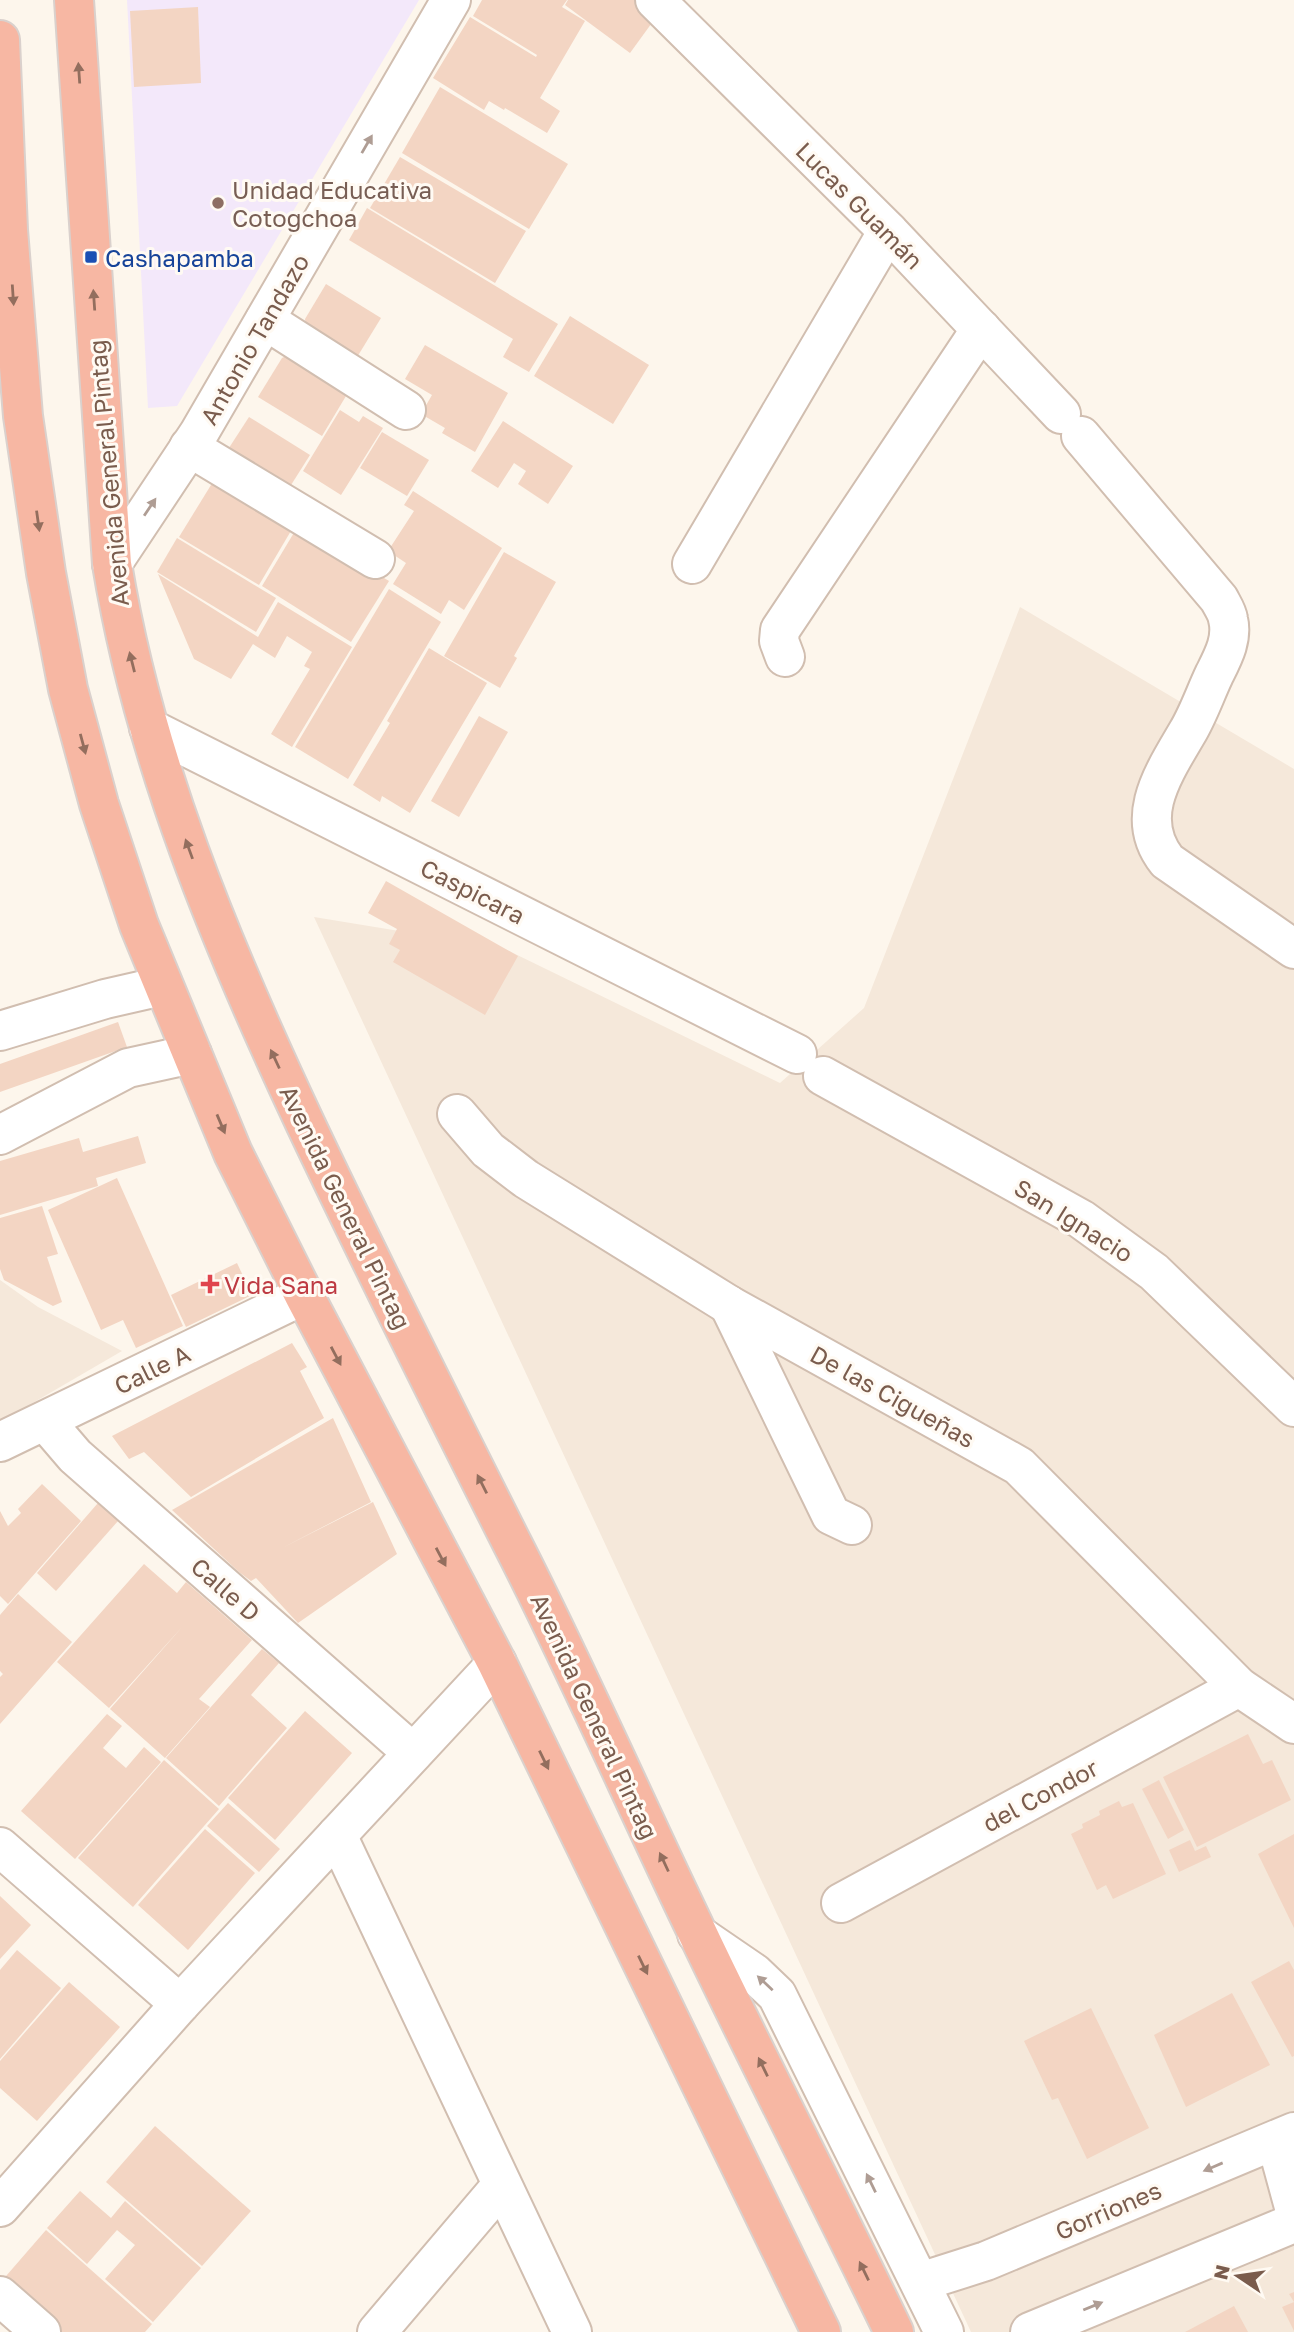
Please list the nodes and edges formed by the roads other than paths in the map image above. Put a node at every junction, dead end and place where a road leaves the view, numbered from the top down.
1 (74, 0) edge
2 (451, 0) edge
3 (654, 0) edge
4 (0, 40) edge
5 (2, 103) edge
6 (888, 230) junction
7 (265, 320) junction
8 (981, 329) junction
9 (406, 410) dead end
10 (11, 418) edge
11 (190, 447) junction
12 (375, 559) dead end
13 (112, 564) junction
14 (692, 564) dead end
15 (785, 657) dead end
16 (149, 728) junction
17 (1294, 950) edge
18 (162, 986) junction
19 (0, 1031) edge
20 (192, 1054) junction
21 (810, 1065) joint
22 (457, 1114) dead end
23 (0, 1135) edge
24 (304, 1295) junction
25 (729, 1305) junction
26 (1294, 1406) edge
27 (45, 1421) junction
28 (0, 1442) edge
29 (852, 1525) dead end
30 (497, 1663) junction
31 (1240, 1687) junction
32 (1294, 1724) edge
33 (413, 1753) junction
34 (337, 1835) junction
35 (0, 1847) edge
36 (841, 1903) dead end
37 (698, 1934) junction
38 (180, 2004) junction
39 (1285, 2136) edge
40 (501, 2186) junction
41 (0, 2207) edge
42 (1294, 2207) edge
43 (1294, 2223) edge
44 (920, 2282) junction
45 (0, 2295) edge
46 (41, 2332) edge
47 (377, 2332) edge
48 (572, 2332) edge
49 (821, 2332) edge
50 (894, 2332) edge
51 (944, 2332) edge
52 (1030, 2332) edge

13 -> 1 highway, Avenida General Pintag
7 -> 2 street, Antonio Tandazo
3 - 6 street, Lucas Guamán
4 - 5 highway
5 -> 10 highway
6 - 8 street, Lucas Guamán
6 - 14 street
7 - 9 street
7 - 11 street, Antonio Tandazo
8 - 15 street
8 - 17 street, Lucas Guamán
10 -> 18 highway
11 - 12 street
13 -> 11 street, Antonio Tandazo
16 -> 13 highway, Avenida General Pintag
16 - 21 street, Caspicara
37 -> 16 highway, Avenida General Pintag
18 - 19 street
18 - 20 highway
20 - 23 street
20 -> 24 highway
21 - 26 street, San Ignacio
22 - 25 street, De las Cigueñas
24 - 27 street, Calle A
24 -> 30 highway
25 - 29 street
25 - 31 street, De las Cigueñas
27 - 28 street, Calle A
27 - 33 street, Calle D
30 - 33 street
30 -> 49 highway
31 - 32 street, De las Cigueñas
31 - 36 street, del Condor
33 - 34 street
34 - 38 street
34 - 40 street
35 - 38 street
44 -> 37 street
50 -> 37 highway, Avenida General Pintag
38 - 41 street
39 - 42 street
39 -> 44 street, Gorriones
40 - 47 street
40 - 48 street
52 -> 43 street
44 - 51 street
45 - 46 street

